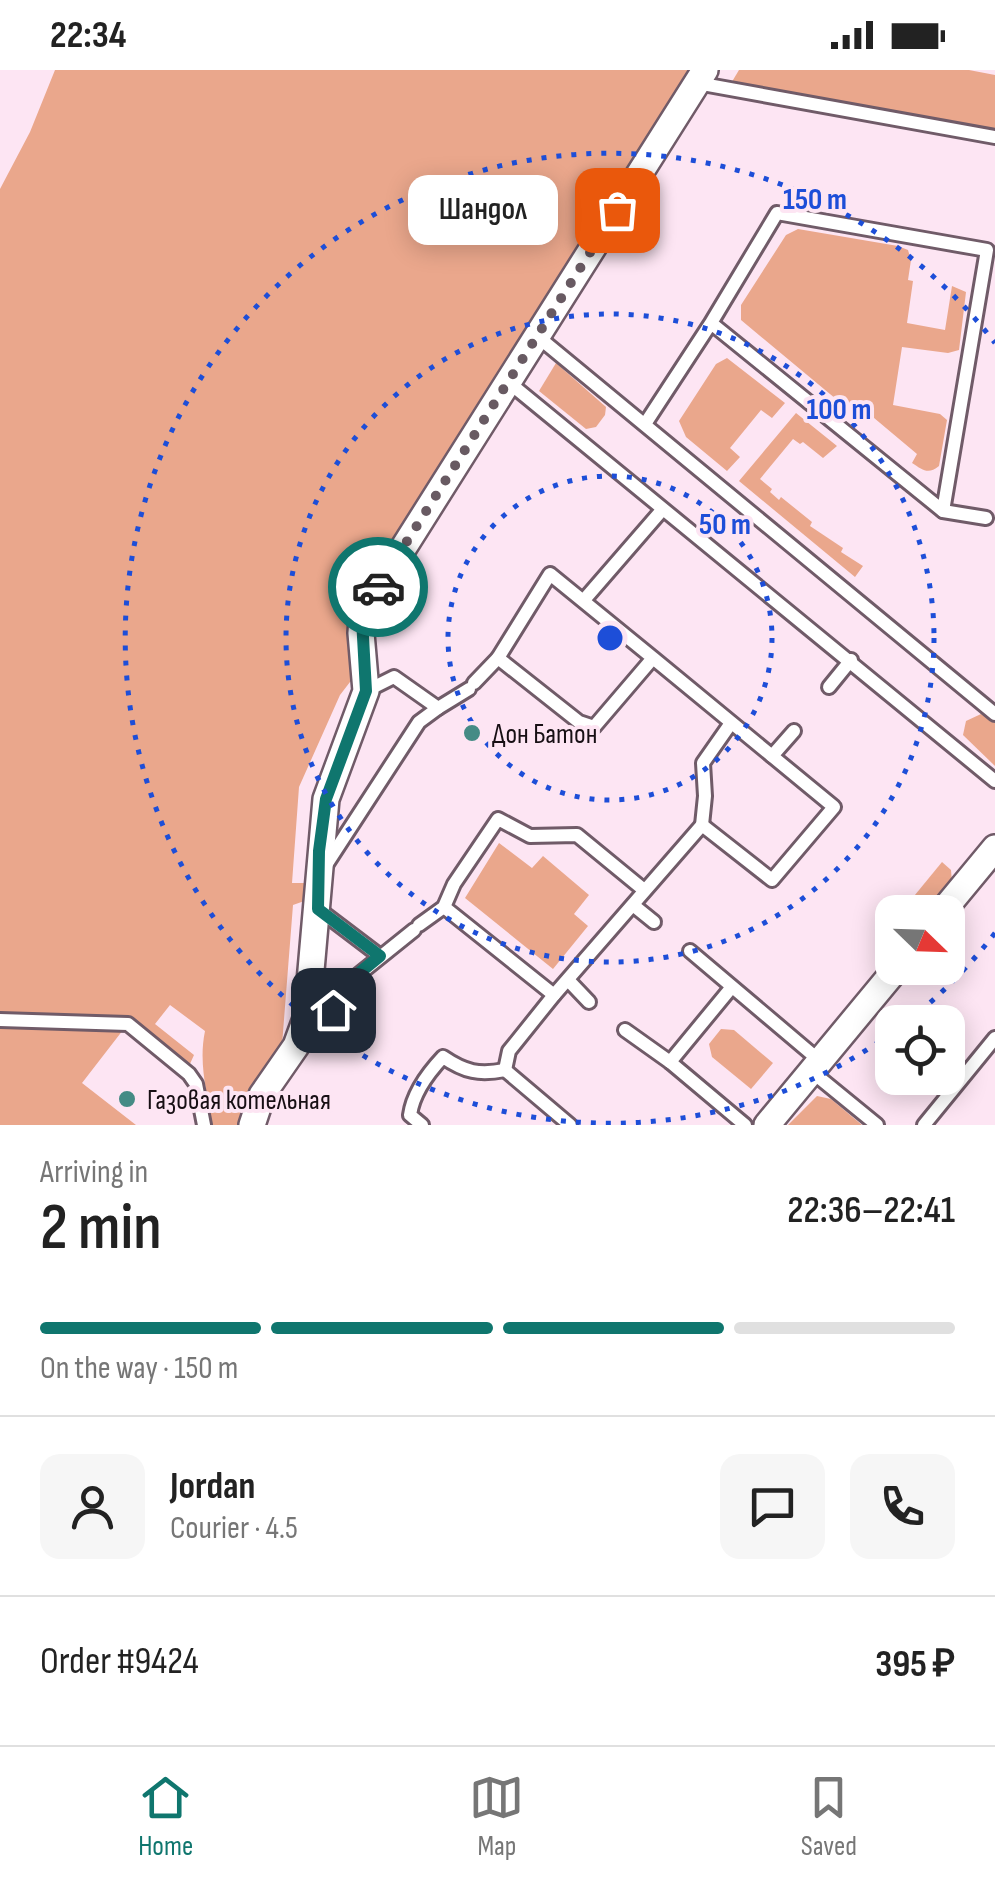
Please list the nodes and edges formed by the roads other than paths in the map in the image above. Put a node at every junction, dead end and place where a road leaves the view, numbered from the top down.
1 (701, 77) edge
2 (995, 136) edge
3 (711, 323) junction
4 (537, 336) junction
5 (507, 381) junction
6 (645, 424) junction
7 (662, 510) junction
8 (943, 511) junction
9 (986, 518) dead end
10 (584, 600) junction
11 (498, 658) junction
12 (653, 658) junction
13 (851, 660) junction
14 (829, 687) dead end
15 (366, 691) junction
16 (438, 708) junction
17 (995, 714) edge
18 (731, 723) junction
19 (794, 731) dead end
20 (772, 756) junction
21 (995, 780) edge
22 (702, 825) junction
23 (995, 848) edge
24 (318, 877) junction
25 (644, 890) junction
26 (956, 895) edge
27 (632, 904) junction
28 (444, 906) junction
29 (318, 909) junction
30 (654, 922) dead end
31 (690, 951) dead end
32 (380, 956) junction
33 (568, 982) junction
34 (882, 985) edge
35 (731, 988) junction
36 (554, 995) junction
37 (589, 1002) dead end
38 (307, 1016) junction
39 (0, 1020) edge
40 (626, 1030) dead end
41 (995, 1038) edge
42 (670, 1062) junction
43 (815, 1066) junction
44 (505, 1070) junction
45 (406, 1120) edge
46 (204, 1125) edge
47 (252, 1125) edge
48 (422, 1125) edge
49 (570, 1125) edge
50 (745, 1125) edge
51 (767, 1125) edge
52 (877, 1125) edge
53 (924, 1125) edge

1 - 2 lane
1 - 4 street
3 - 6 lane
3 - 8 lane
3 - 8 lane
4 - 5 street
4 - 6 lane
5 - 7 lane
5 - 15 street
6 - 17 lane
7 - 10 lane
7 - 13 lane
8 - 9 lane
10 - 11 lane
10 - 12 lane
11 - 12 lane
11 - 16 lane
12 - 18 lane
13 - 14 lane
13 - 21 lane
15 - 16 lane
15 - 24 street
16 - 24 lane
18 - 20 lane
18 - 22 lane
19 - 20 lane
20 - 22 lane
22 - 25 lane
23 - 26 street
24 - 29 street
25 - 27 lane
25 - 28 lane
27 - 30 lane
27 - 33 lane
28 - 32 lane
28 - 36 lane
29 - 32 lane
29 - 38 street
31 - 35 lane
32 - 38 lane
33 - 36 lane
33 - 37 lane
34 - 43 street
35 - 42 lane
35 - 43 lane
36 - 44 lane
38 - 47 street
39 - 46 lane
40 - 42 lane
41 - 53 lane
42 - 50 lane
43 - 51 street
43 - 52 lane
44 - 45 lane
44 - 49 lane
45 - 48 lane

